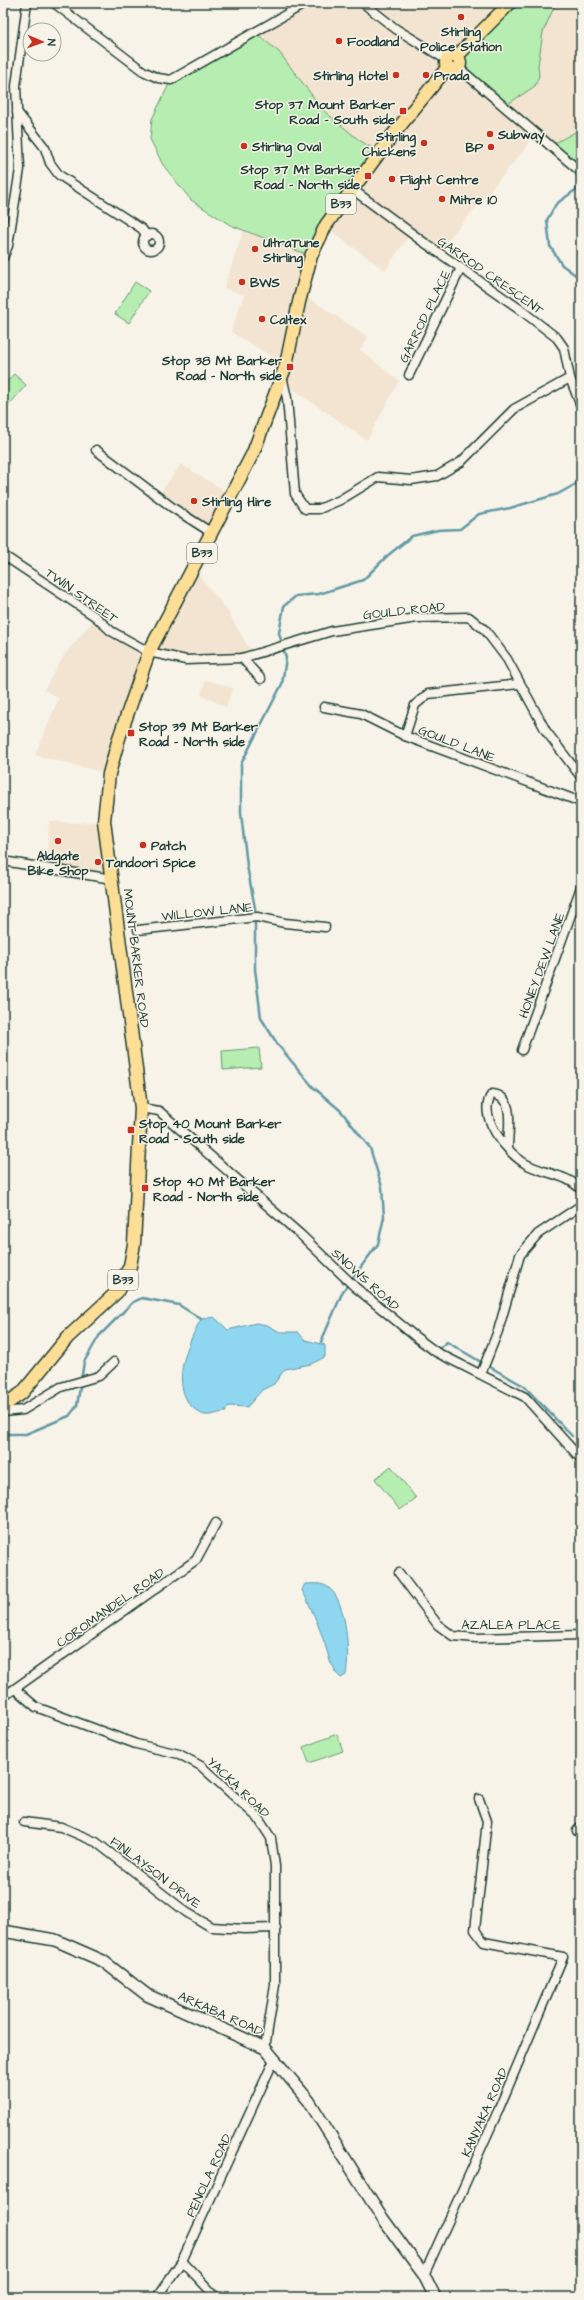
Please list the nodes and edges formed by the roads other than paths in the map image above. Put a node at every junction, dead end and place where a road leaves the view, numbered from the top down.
1 (27, 3) edge
2 (54, 3) edge
3 (306, 3) edge
4 (363, 3) edge
5 (510, 3) edge
6 (452, 63) junction
7 (17, 112) junction
8 (581, 172) edge
9 (352, 189) junction
10 (147, 236) dead end
11 (3, 258) edge
12 (461, 268) junction
13 (409, 375) dead end
14 (282, 376) junction
15 (570, 378) junction
16 (581, 406) edge
17 (96, 450) dead end
18 (212, 533) junction
19 (3, 555) edge
20 (149, 652) junction
21 (242, 658) junction
22 (261, 679) dead end
23 (519, 684) junction
24 (324, 707) dead end
25 (405, 736) junction
26 (581, 777) edge
27 (581, 802) edge
28 (3, 861) edge
29 (112, 879) junction
30 (581, 887) edge
31 (325, 927) dead end
32 (138, 930) dead end
33 (522, 1050) dead end
34 (142, 1108) junction
35 (508, 1147) junction
36 (581, 1190) edge
37 (581, 1204) edge
38 (114, 1362) dead end
39 (481, 1374) junction
40 (3, 1406) edge
41 (3, 1412) edge
42 (581, 1459) edge
43 (216, 1523) dead end
44 (399, 1573) dead end
45 (581, 1635) edge
46 (15, 1690) junction
47 (3, 1697) edge
48 (479, 1799) dead end
49 (24, 1822) dead end
50 (276, 1928) junction
51 (3, 1931) edge
52 (265, 2048) junction
53 (274, 2060) junction
54 (182, 2261) junction
55 (424, 2275) junction
56 (157, 2297) edge
57 (216, 2297) edge
58 (435, 2297) edge

1 - 7 street
2 - 3 street
4 - 6 street
5 - 6 main road, MOUNT BARKER ROAD / B33
6 - 8 street
6 - 9 main road, MOUNT BARKER ROAD / B33
7 - 10 street
7 - 11 street
9 - 12 street, GARROD CRESCENT
9 - 14 main road, MOUNT BARKER ROAD / B33
12 - 13 street, GARROD PLACE
12 - 15 street, GARROD CRESCENT
14 - 15 street
14 - 18 main road, MOUNT BARKER ROAD / B33
15 - 16 street, GARROD CRESCENT
17 - 18 street
18 - 20 main road, MOUNT BARKER ROAD / B33
19 - 20 street, TWIN STREET
20 - 21 street, GOULD ROAD
20 - 29 main road, MOUNT BARKER ROAD / B33
21 - 22 street
21 - 23 street, GOULD ROAD
23 - 25 street
23 - 26 street, GOULD ROAD
24 - 25 street, GOULD LANE
25 - 27 street, GOULD LANE
28 - 29 street
29 - 34 main road, MOUNT BARKER ROAD / B33
30 - 33 street, HONEY DEW LANE
31 - 32 street, WILLOW LANE
34 - 39 street, SNOWS ROAD
34 - 40 main road, MOUNT BARKER ROAD / B33
35 - 35 street
35 - 36 street
37 - 39 street
38 - 41 street
39 - 42 street, SNOWS ROAD
43 - 46 street, COROMANDEL ROAD
44 - 45 street, AZALEA PLACE
46 - 47 street, COROMANDEL ROAD
46 - 50 street, YACKA ROAD
48 - 55 street, KANYAKA ROAD
49 - 50 street, FINLAYSON DRIVE
50 - 52 street, YACKA ROAD
51 - 52 street, ARKABA ROAD
52 - 53 street, ARKABA ROAD
53 - 54 street, PENOLA ROAD
53 - 55 street, ARKABA ROAD
54 - 56 street, PENOLA ROAD
54 - 57 street
55 - 58 street, ARKABA ROAD

